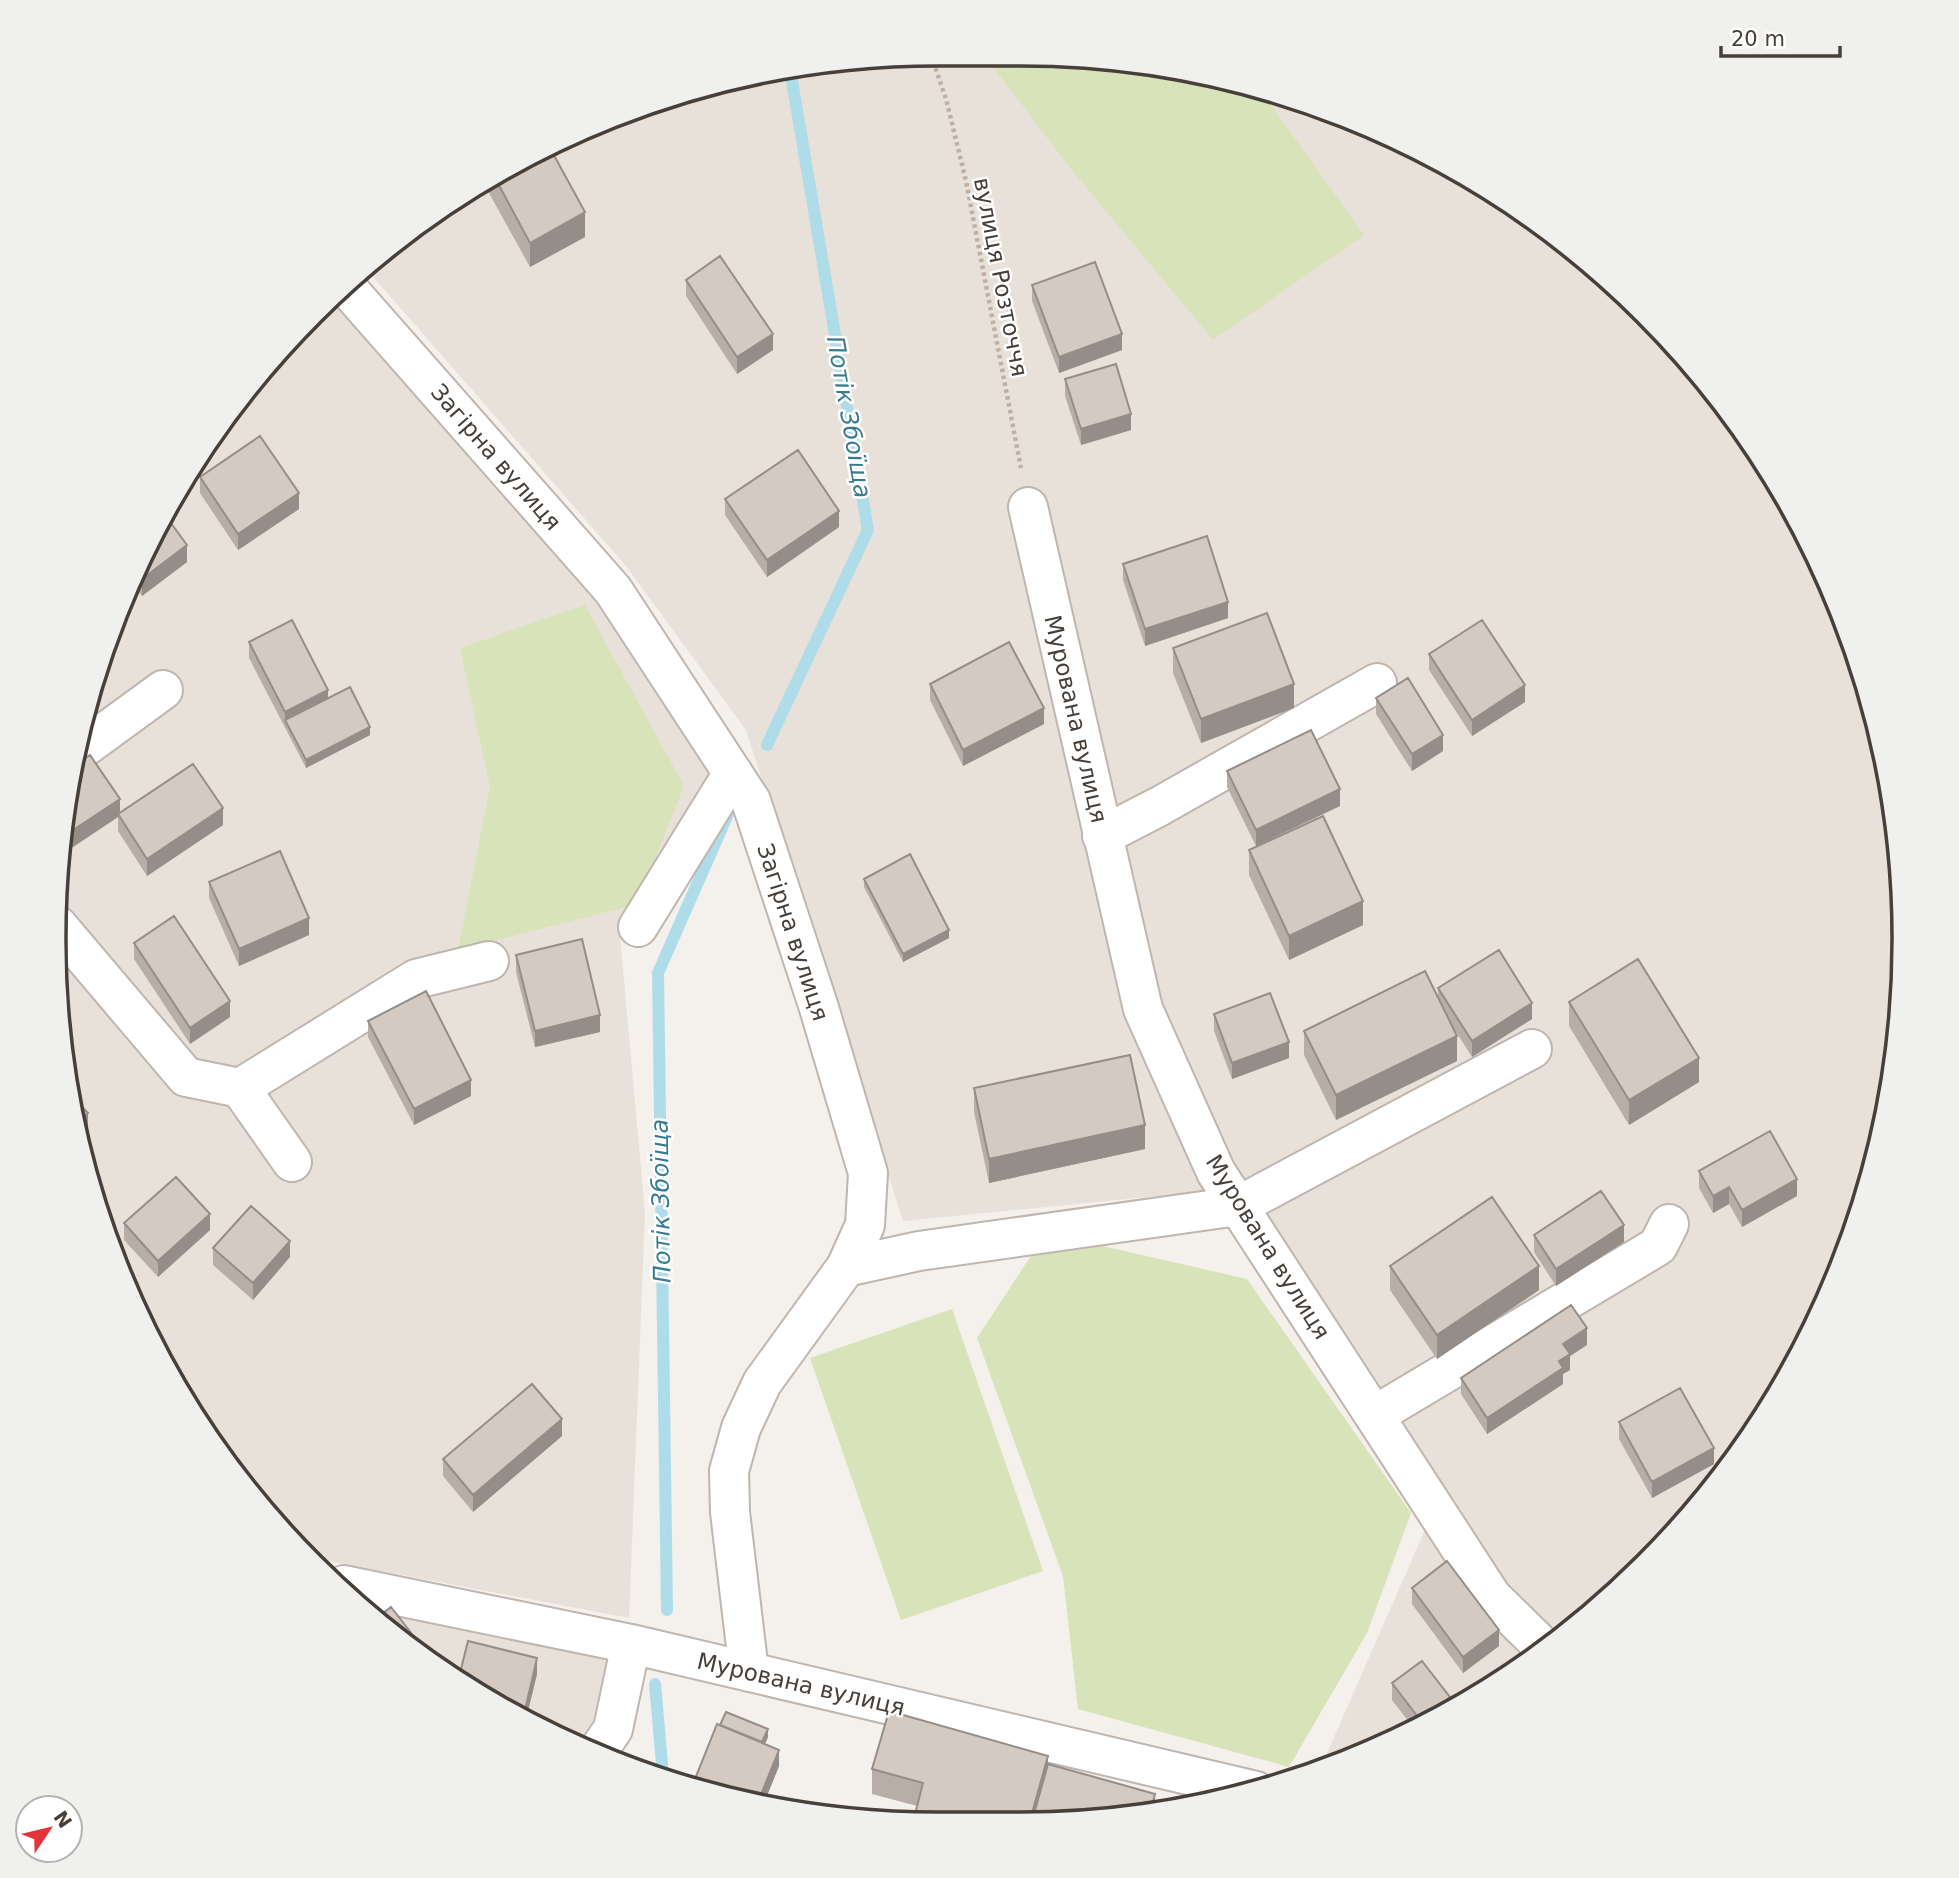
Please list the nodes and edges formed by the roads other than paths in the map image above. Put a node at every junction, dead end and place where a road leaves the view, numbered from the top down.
1 (352, 294) edge
2 (1028, 507) road end
3 (1377, 682) dead end
4 (163, 690) dead end
5 (89, 744) edge
6 (733, 773) junction
7 (1102, 836) junction
8 (638, 927) dead end
9 (66, 936) edge
10 (489, 961) dead end
11 (1532, 1049) dead end
12 (240, 1088) junction
13 (292, 1162) dead end
14 (1238, 1206) junction
15 (1670, 1224) dead end
16 (846, 1267) junction
17 (1375, 1415) junction
18 (356, 1587) edge
19 (1537, 1641) edge
20 (631, 1644) junction
21 (749, 1672) junction
22 (603, 1744) edge
23 (1232, 1785) edge

1 - 6 street, Загірна вулиця
2 - 7 street, Мурована вулиця
3 - 7 street
4 - 5 street
6 - 8 street
6 - 16 street, Загірна вулиця
7 - 14 street, Мурована вулиця
9 - 12 street
10 - 12 street
11 - 14 street
12 - 13 street
14 - 16 street
14 - 17 street, Мурована вулиця
15 - 17 street
16 - 21 street, Загірна вулиця
17 - 19 street, Мурована вулиця
18 - 20 street, Мурована вулиця
20 - 21 street, Мурована вулиця
20 - 22 street
21 - 23 street, Мурована вулиця

